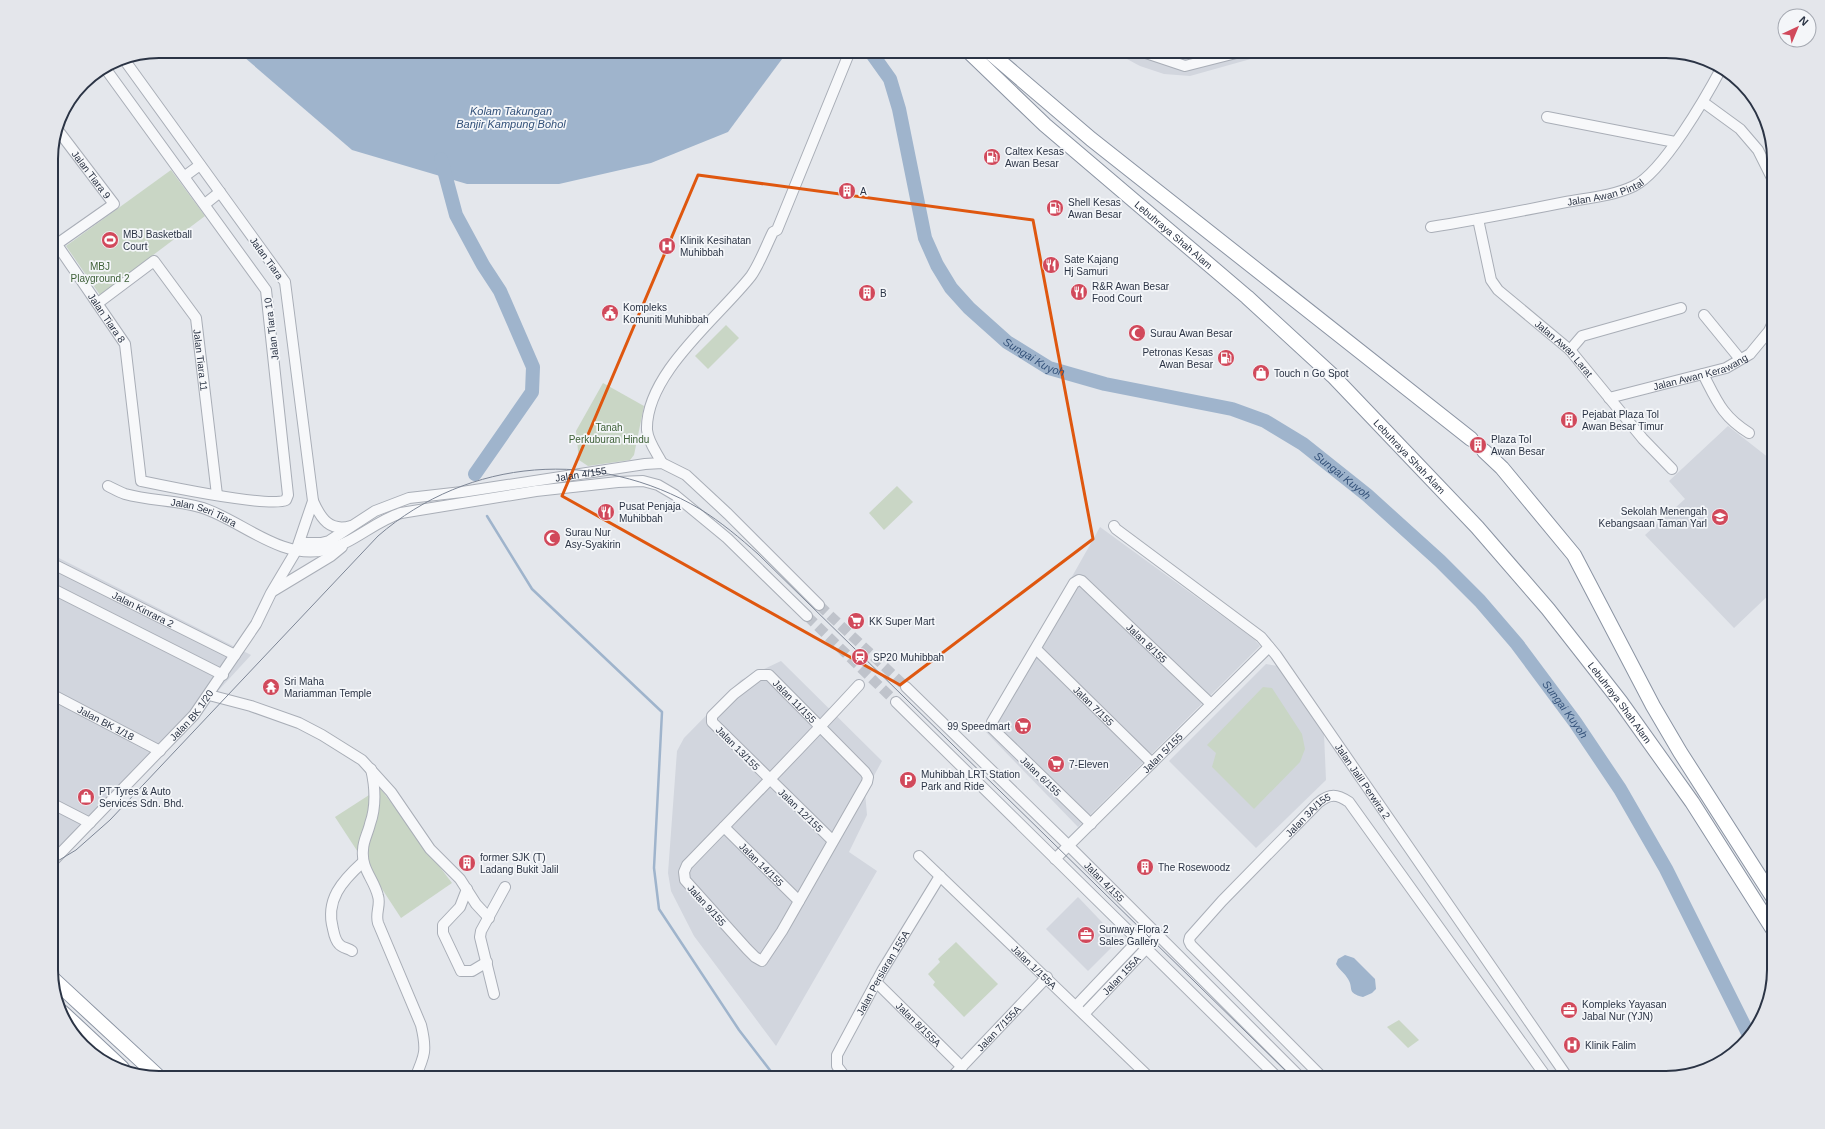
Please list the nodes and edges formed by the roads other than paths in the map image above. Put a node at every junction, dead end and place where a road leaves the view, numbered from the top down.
1 (840, 58) edge
2 (847, 58) edge
3 (975, 58) edge
4 (996, 58) edge
5 (1161, 58) edge
6 (1216, 58) edge
7 (127, 63) edge
8 (108, 72) edge
9 (1719, 73) edge
10 (1703, 102) junction
11 (1547, 117) dead end
12 (61, 134) edge
13 (1674, 142) junction
14 (200, 165) junction
15 (1767, 168) edge
16 (184, 176) junction
17 (220, 192) junction
18 (205, 204) junction
19 (1478, 219) junction
20 (1431, 227) dead end
21 (775, 228) junction
22 (58, 238) edge
23 (58, 246) edge
24 (98, 303) junction
25 (1682, 308) dead end
26 (1704, 315) dead end
27 (1767, 333) edge
28 (1570, 350) junction
29 (1740, 359) junction
30 (1703, 374) junction
31 (1609, 398) junction
32 (1749, 433) dead end
33 (1471, 439) dead end
34 (1484, 451) dead end
35 (662, 463) junction
36 (1672, 469) dead end
37 (108, 486) dead end
38 (217, 495) junction
39 (313, 501) junction
40 (355, 525) junction
41 (1114, 526) dead end
42 (347, 544) junction
43 (298, 547) junction
44 (58, 566) edge
45 (58, 592) edge
46 (271, 592) junction
47 (819, 605) tunnel mouth
48 (807, 616) tunnel mouth
49 (1269, 647) junction
50 (1036, 649) junction
51 (235, 655) junction
52 (223, 675) junction
53 (769, 675) joint
54 (859, 685) dead end
55 (906, 687) tunnel mouth
56 (209, 695) junction
57 (58, 698) edge
58 (896, 702) tunnel mouth
59 (1211, 704) junction
60 (820, 727) junction
61 (160, 751) junction
62 (1152, 763) junction
63 (371, 768) junction
64 (865, 772) joint
65 (770, 779) junction
66 (58, 807) edge
67 (90, 823) junction
68 (1091, 824) junction
69 (724, 826) junction
70 (833, 841) junction
71 (1069, 846) junction
72 (58, 856) edge
73 (919, 856) dead end
74 (1055, 859) junction
75 (363, 862) junction
76 (940, 876) junction
77 (505, 887) dead end
78 (1767, 888) edge
79 (467, 889) junction
80 (799, 901) junction
81 (489, 918) junction
82 (1767, 921) edge
83 (1150, 928) junction
84 (1158, 936) junction
85 (1138, 941) junction
86 (1146, 949) junction
87 (352, 952) dead end
88 (487, 962) junction
89 (1047, 977) junction
90 (876, 982) junction
91 (59, 985) edge
92 (494, 994) dead end
93 (1076, 1006) junction
94 (1084, 1014) junction
95 (74, 1023) edge
96 (112, 1058) edge
97 (962, 1067) junction
98 (152, 1070) edge
99 (419, 1071) edge
100 (840, 1071) edge
101 (958, 1071) edge
102 (1143, 1071) edge
103 (1271, 1071) edge
104 (1294, 1071) edge
105 (1316, 1071) edge
106 (1542, 1071) edge
107 (1563, 1071) edge

1 - 21 street
2 - 21 street
3 - 82 highway, Lebuhraya Shah Alam
4 - 33 highway
5 - 6 street
7 - 14 street, Jalan Tiara
8 - 16 street, Jalan Tiara 10
9 - 10 street, Jalan Awan Pintal
10 - 13 street, Jalan Awan Pintal
10 - 15 street
11 - 13 street
12 - 22 street, Jalan Tiara 9
13 - 19 street, Jalan Awan Pintal
14 - 16 street
14 - 17 street, Jalan Tiara
16 - 18 street, Jalan Tiara 10
17 - 18 street
17 - 39 street, Jalan Tiara
18 - 38 street, Jalan Tiara 10
19 - 20 street, Jalan Awan Pintal
19 - 28 street, Jalan Awan Larat
21 - 35 street
23 - 24 street, Jalan Tiara 8
24 - 38 street, Jalan Tiara 8
24 - 38 street, Jalan Tiara 11
25 - 28 street
26 - 29 street
27 - 29 street, Jalan Awan Kerawang
28 - 31 street, Jalan Awan Larat
29 - 30 street, Jalan Awan Kerawang
30 - 31 street, Jalan Awan Kerawang
30 - 32 street
31 - 36 street, Jalan Awan Larat
34 - 78 highway
35 - 40 street, Jalan 4/155
35 - 47 street
37 - 43 street, Jalan Seri Tiara
39 - 40 street
39 - 43 street, Jalan Tiara
40 - 43 street, Jalan 4/155
41 - 49 street, Jalan Jalil Perwira 2
42 - 43 street, Jalan 4/155
42 - 46 street
42 - 48 street, Jalan 4/155
43 - 46 street, Jalan BK 1/20
44 - 51 street, Jalan Kinrara 2
45 - 52 street
46 - 51 street, Jalan BK 1/20
49 - 59 street, Jalan 5/155
49 - 107 street, Jalan Jalil Perwira 2
50 - 59 street, Jalan 8/155
50 - 62 street, Jalan 7/155
50 - 68 street, Jalan 6/155
51 - 52 street, Jalan BK 1/20
52 - 56 street, Jalan BK 1/20
53 - 60 street, Jalan 11/155
53 - 65 street, Jalan 13/155
54 - 60 street, Jalan 9/155
55 - 71 street, Jalan 4/155
56 - 61 street, Jalan BK 1/20
56 - 63 street
57 - 61 street, Jalan BK 1/18
58 - 74 street, Jalan 4/155
59 - 62 street, Jalan 5/155
60 - 64 street, Jalan 11/155
60 - 65 street, Jalan 9/155
61 - 67 street, Jalan BK 1/20
62 - 68 street, Jalan 5/155
63 - 75 street
63 - 79 street
64 - 70 street, Jalan 9/155
65 - 69 street, Jalan 9/155
65 - 70 street, Jalan 12/155
66 - 67 street
67 - 72 street, Jalan BK 1/20
68 - 71 street, Jalan 5/155
69 - 80 street, Jalan 14/155
69 - 80 street, Jalan 9/155
70 - 80 street, Jalan 9/155
71 - 74 street, Jalan 5/155
71 - 83 street, Jalan 4/155
73 - 76 street, Jalan 1/155A
74 - 85 street, Jalan 4/155
75 - 87 street
75 - 99 street
76 - 89 street, Jalan 1/155A
76 - 90 street, Jalan Persiaran 155A
77 - 81 street
79 - 81 street
79 - 88 street
81 - 88 street
83 - 84 street, Jalan 4/155
83 - 85 street, Jalan 155A
84 - 86 street, Jalan 155A
84 - 104 street, Jalan 4/155
85 - 86 street, Jalan 4/155
85 - 93 street, Jalan 155A
86 - 94 street, Jalan 155A
86 - 103 street, Jalan 4/155
88 - 92 street
89 - 93 street, Jalan 1/155A
89 - 97 street, Jalan 7/155A
90 - 97 street, Jalan 8/155A
90 - 100 street, Jalan Persiaran 155A
91 - 98 highway
93 - 94 street, Jalan 1/155A
94 - 102 street, Jalan 1/155A
95 - 96 highway
97 - 101 street, Jalan 7/155A
105 - 106 street, Jalan 3A/155

